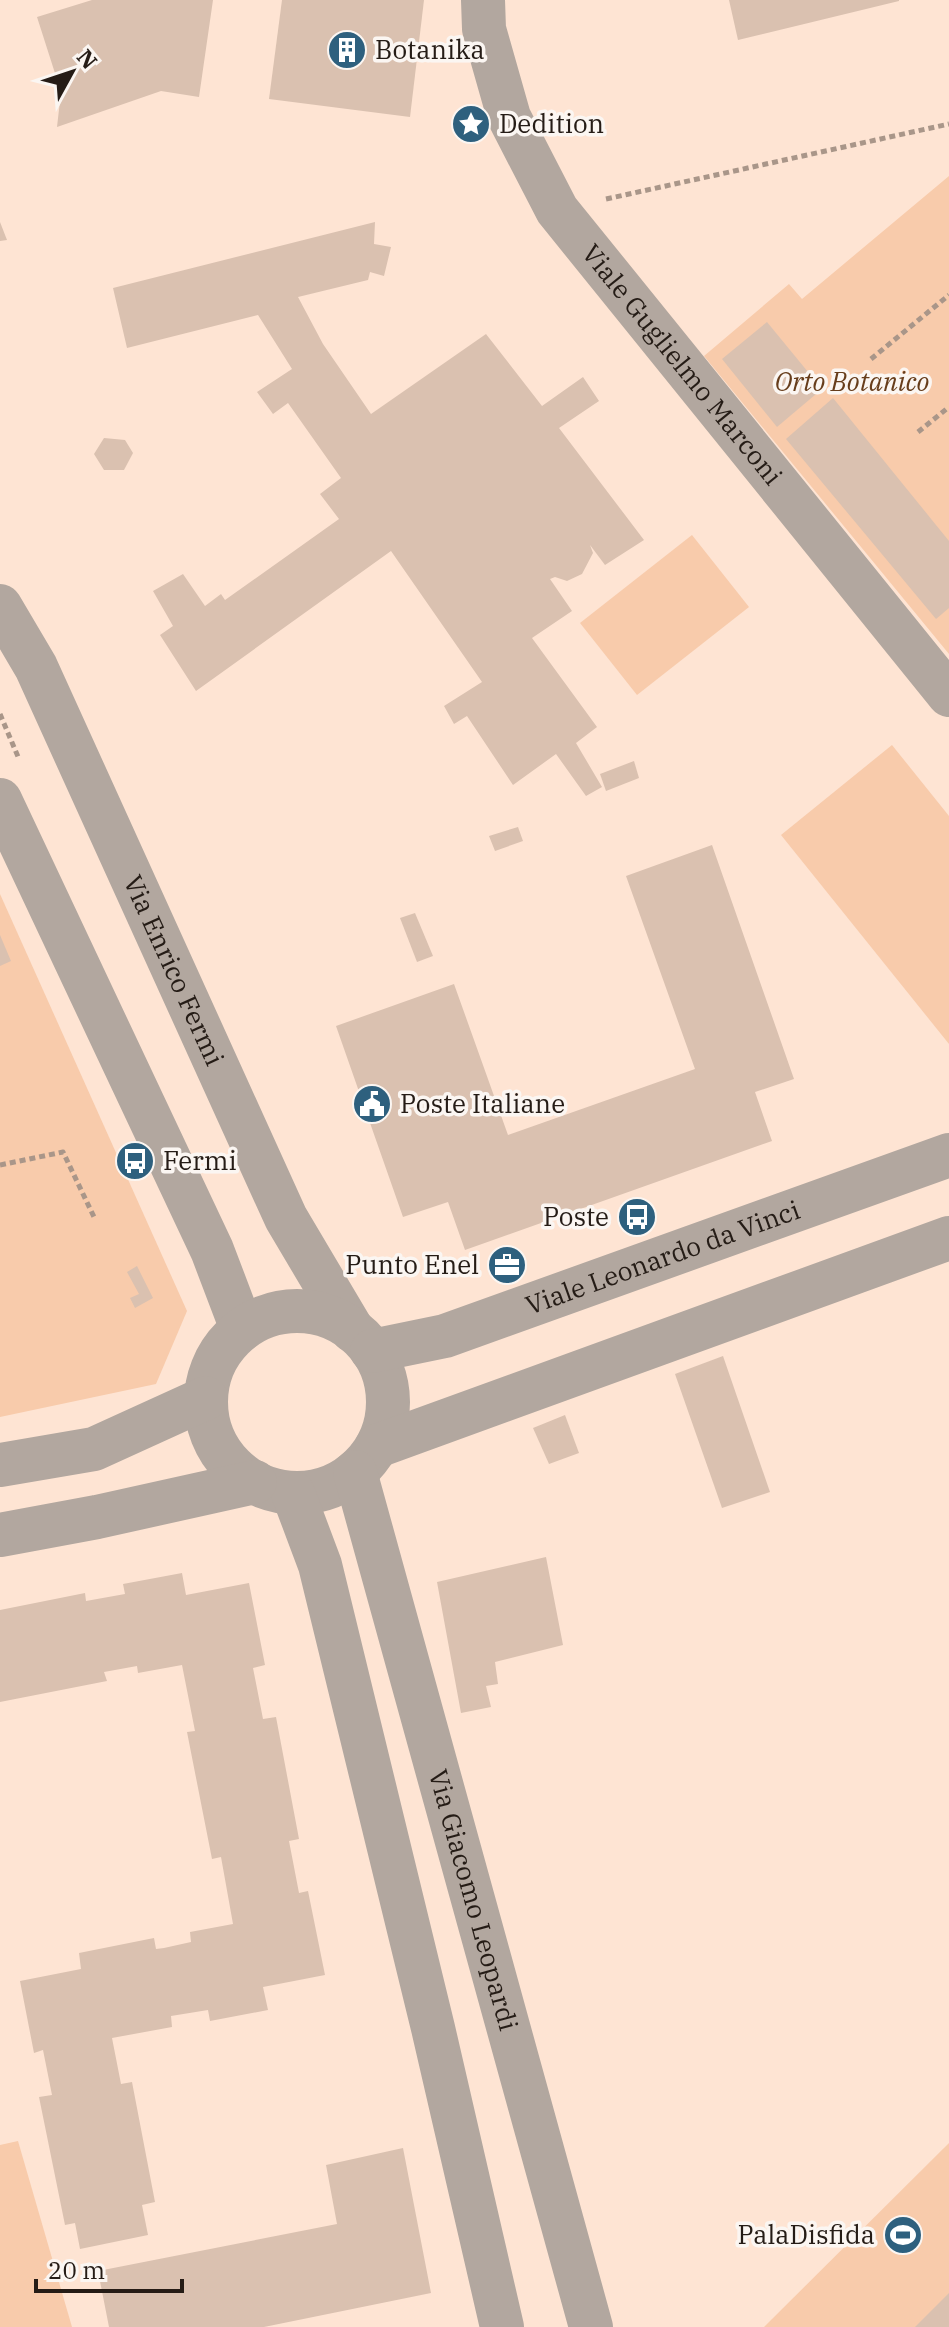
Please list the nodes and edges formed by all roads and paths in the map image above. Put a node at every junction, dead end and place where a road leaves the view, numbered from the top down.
1 (483, 0) edge
2 (949, 124) edge
3 (557, 210) junction
4 (949, 295) edge
5 (871, 359) dead end
6 (949, 407) edge
7 (918, 432) dead end
8 (0, 606) edge
9 (18, 673) edge
10 (949, 695) edge
11 (5, 817) edge
12 (949, 1155) edge
13 (0, 1165) edge
14 (94, 1217) dead end
15 (949, 1238) edge
16 (242, 1329) junction
17 (363, 1341) junction
18 (206, 1398) junction
19 (366, 1459) junction
20 (0, 1465) edge
21 (274, 1488) junction
22 (0, 1535) edge
23 (502, 2327) edge
24 (591, 2327) edge

1 - 3 street, Viale Guglielmo Marconi
2 - 3 path
3 - 10 street, Viale Guglielmo Marconi
4 - 5 path
6 - 7 path
8 - 9 street, Via Enrico Fermi
9 - 17 street, Via Enrico Fermi
11 - 16 street
12 - 17 street, Viale Leonardo da Vinci
13 - 14 path
15 - 19 street
16 - 17 street
16 - 18 street
17 - 19 street
18 - 20 street
18 - 21 street
19 - 21 street
19 - 24 street, Via Giacomo Leopardi
21 - 22 street
21 - 23 street

